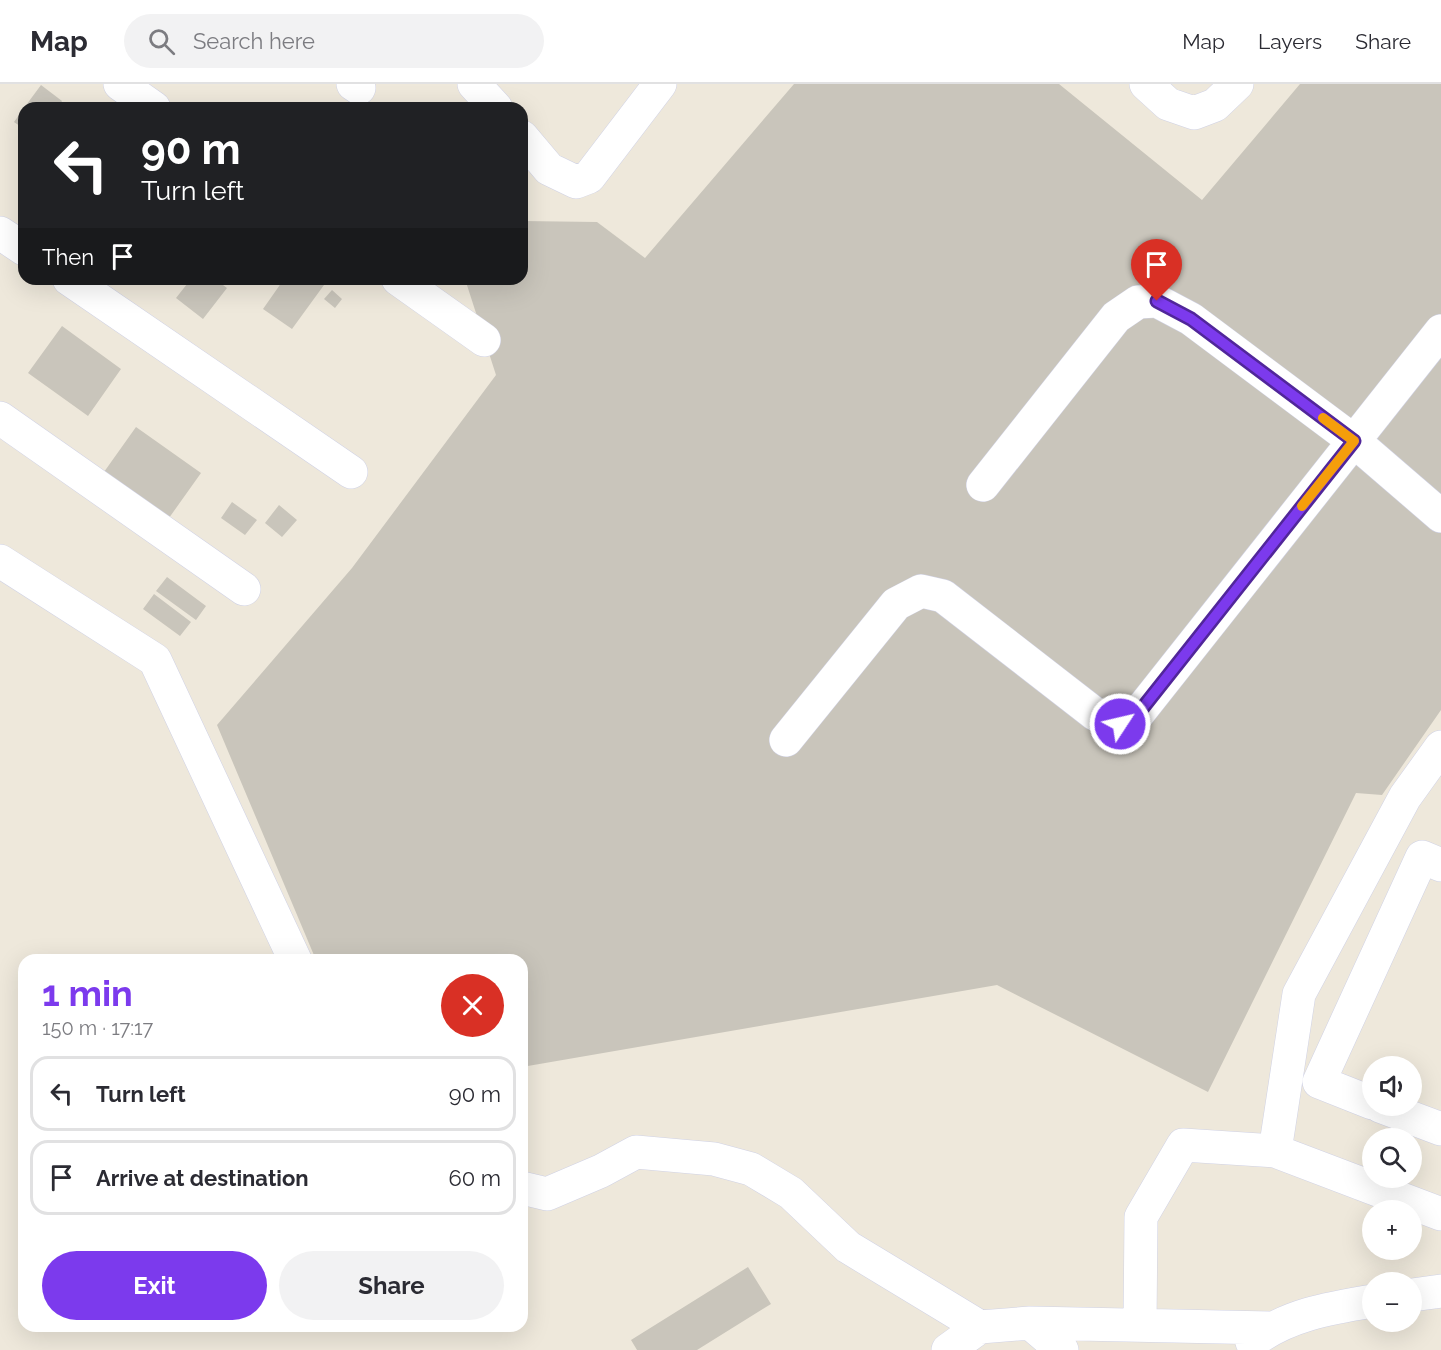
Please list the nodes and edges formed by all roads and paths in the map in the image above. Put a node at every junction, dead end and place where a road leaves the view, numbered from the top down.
1 (120, 84) edge
2 (474, 84) edge
3 (660, 84) edge
4 (1146, 84) edge
5 (1237, 84) edge
6 (146, 102) edge
7 (490, 102) edge
8 (528, 143) edge
9 (0, 233) edge
10 (18, 245) edge
11 (78, 285) edge
12 (406, 285) edge
13 (1441, 331) edge
14 (484, 340) dead end
15 (0, 418) edge
16 (1354, 441) junction
17 (351, 472) dead end
18 (983, 484) dead end
19 (1441, 516) edge
20 (0, 561) edge
21 (244, 589) dead end
22 (786, 740) dead end
23 (1441, 747) edge
24 (1441, 865) edge
25 (293, 954) edge
26 (1362, 1099) edge
27 (1407, 1116) edge
28 (1441, 1129) edge
29 (1275, 1151) junction
30 (528, 1189) edge
31 (1441, 1214) edge
32 (1441, 1291) edge
33 (1422, 1294) edge
34 (1362, 1303) edge
35 (1030, 1323) junction
36 (1140, 1325) junction
37 (980, 1327) junction
38 (1270, 1328) junction
39 (948, 1350) edge
40 (1062, 1350) edge
41 (1241, 1350) edge

1 - 6 street
2 - 7 street
3 - 8 street
4 - 5 street
9 - 10 street
11 - 17 street
12 - 14 street
13 - 16 street
15 - 21 street
16 - 18 street
16 - 19 street
16 - 22 street
20 - 25 street
23 - 29 street
24 - 26 street
27 - 28 street
29 - 31 street
29 - 36 street
30 - 37 street
32 - 33 street
34 - 38 street
35 - 36 street
35 - 37 street
35 - 40 street
36 - 38 street
37 - 39 street
38 - 41 street

